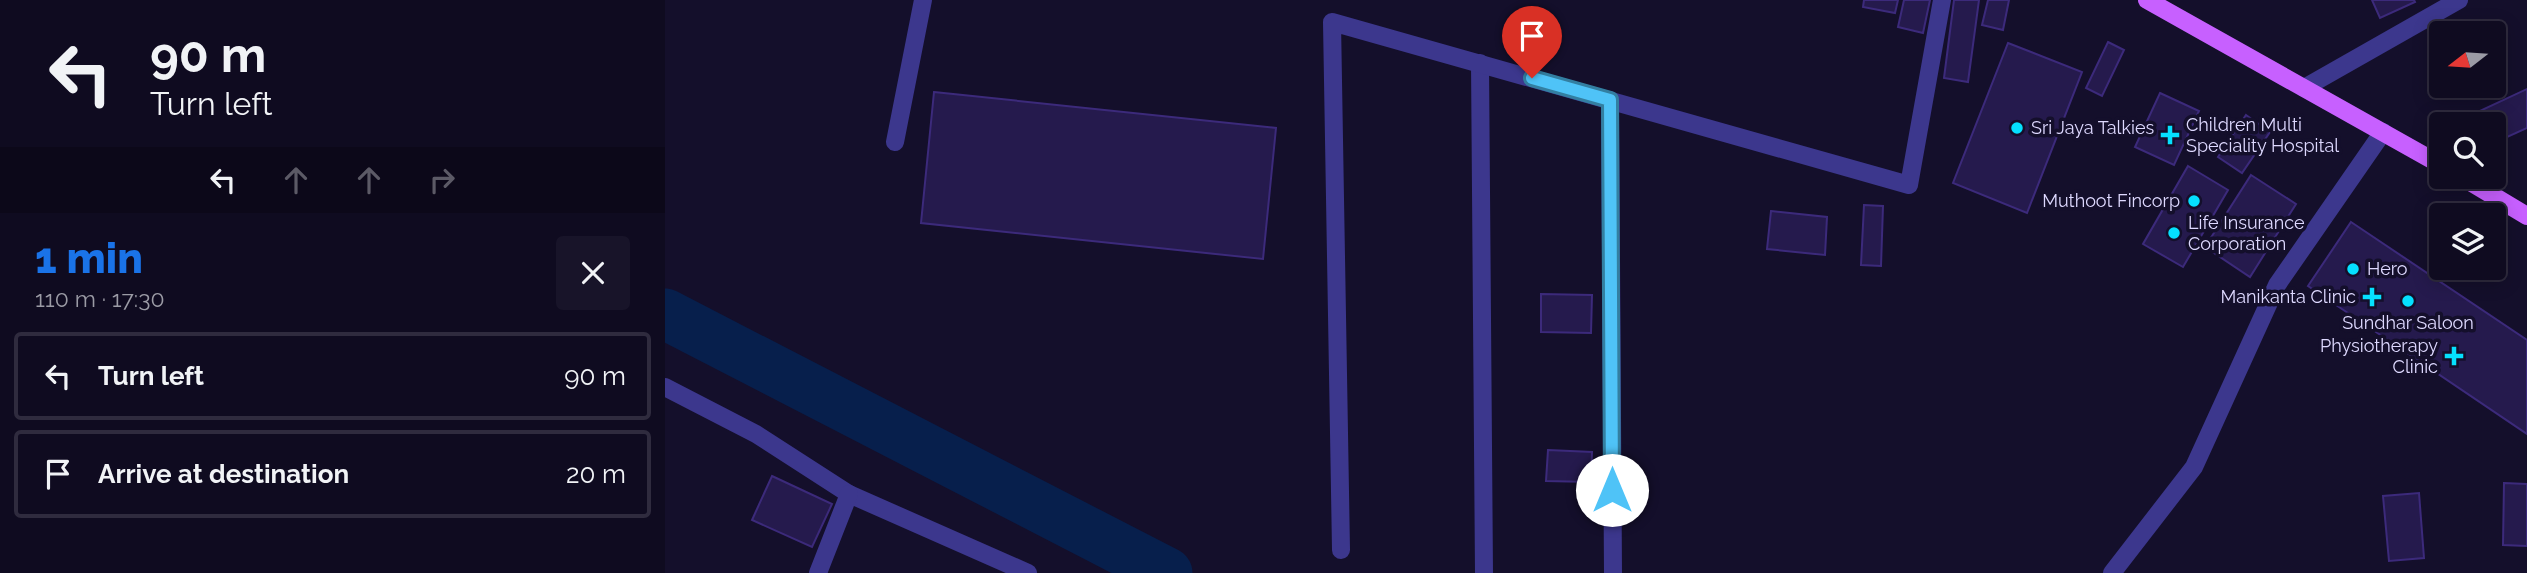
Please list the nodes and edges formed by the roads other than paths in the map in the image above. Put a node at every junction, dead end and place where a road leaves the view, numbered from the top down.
1 (923, 0) edge
2 (1941, 0) edge
3 (2147, 0) edge
4 (2459, 0) edge
5 (1479, 63) junction
6 (2304, 88) junction
7 (1610, 100) junction
8 (2382, 132) junction
9 (895, 142) dead end
10 (2429, 158) edge
11 (2482, 189) edge
12 (2527, 216) edge
13 (665, 387) edge
14 (849, 494) junction
15 (1341, 550) dead end
16 (818, 573) edge
17 (1027, 573) edge
18 (1484, 573) edge
19 (1613, 573) edge
20 (2112, 573) edge

1 - 9 street
2 - 7 street
3 - 6 main road
4 - 6 street
5 - 7 street
5 - 15 street
5 - 18 street
6 - 8 main road
7 - 19 street
8 - 10 main road
8 - 20 street
11 - 12 main road
13 - 14 street
14 - 16 street
14 - 17 street

